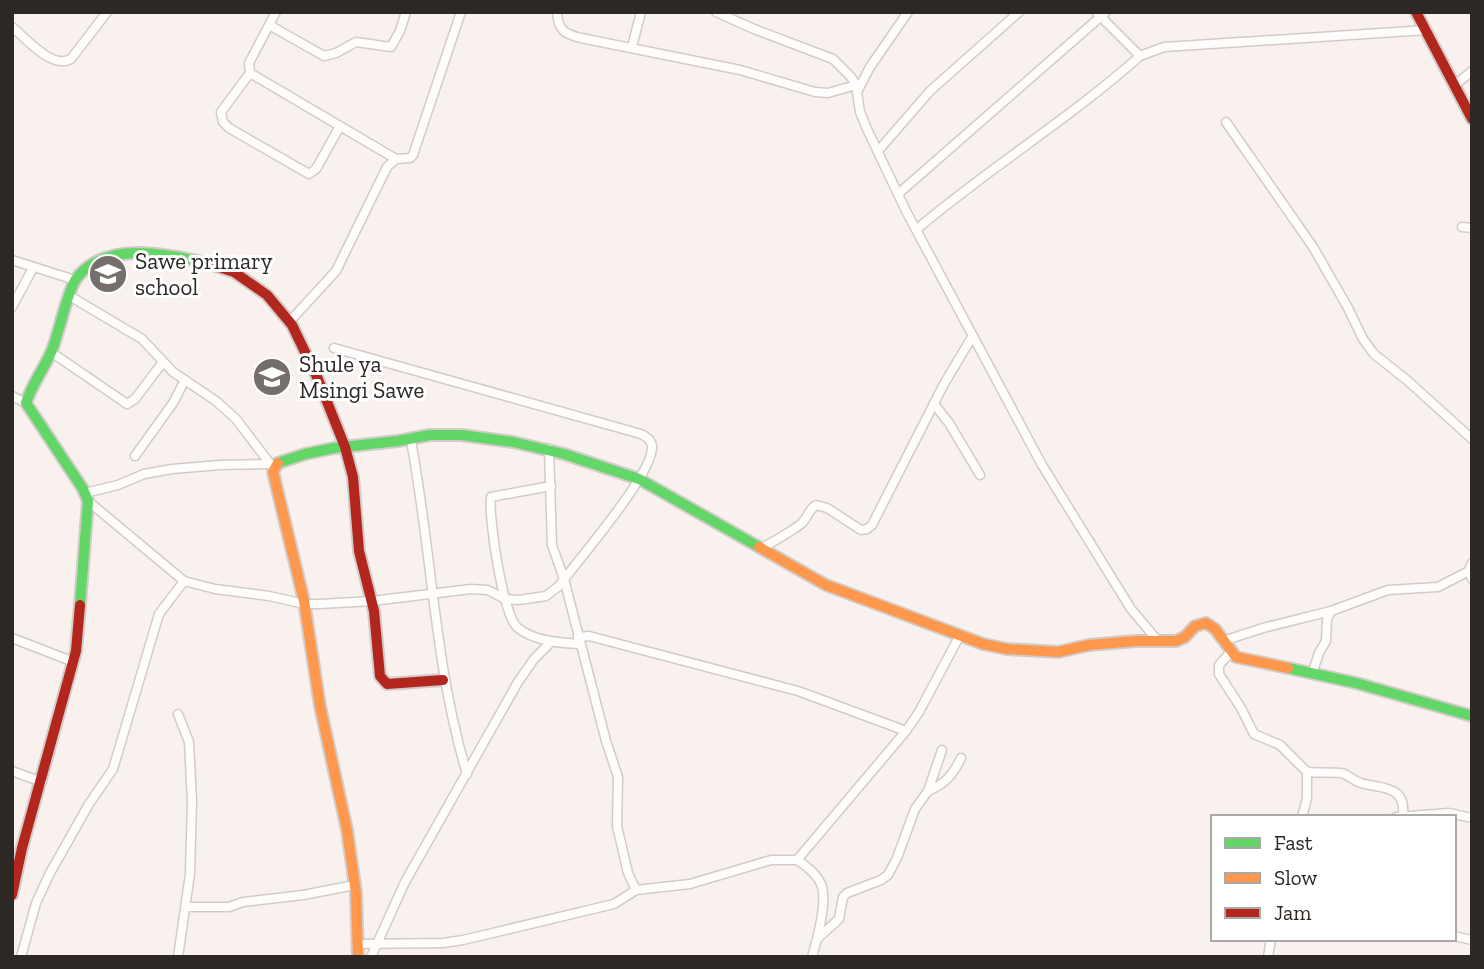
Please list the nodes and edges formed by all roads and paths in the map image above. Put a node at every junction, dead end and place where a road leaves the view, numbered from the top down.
1 (107, 12) edge
2 (276, 12) edge
3 (406, 12) edge
4 (461, 12) edge
5 (557, 12) edge
6 (640, 12) edge
7 (716, 12) edge
8 (908, 12) edge
9 (1019, 12) edge
10 (1416, 12) edge
11 (1101, 14) edge
12 (271, 26) junction
13 (12, 27) edge
14 (1427, 30) junction
15 (632, 47) junction
16 (1140, 55) junction
17 (1472, 71) edge
18 (250, 73) junction
19 (1454, 86) junction
20 (856, 89) junction
21 (1472, 118) edge
22 (1226, 122) dead end
23 (340, 126) junction
24 (878, 151) junction
25 (396, 159) junction
26 (898, 194) junction
27 (916, 229) junction
28 (12, 260) edge
29 (33, 268) junction
30 (75, 280) junction
31 (68, 295) junction
32 (12, 307) edge
33 (290, 321) junction
34 (972, 337) junction
35 (334, 348) dead end
36 (51, 352) junction
37 (163, 362) junction
38 (185, 380) junction
39 (12, 396) edge
40 (26, 403) junction
41 (934, 404) junction
42 (1472, 439) edge
43 (411, 441) junction
44 (344, 447) junction
45 (549, 449) junction
46 (135, 456) dead end
47 (272, 466) junction
48 (980, 475) dead end
49 (639, 479) junction
50 (551, 486) junction
51 (87, 497) junction
52 (762, 548) junction
53 (1471, 571) edge
54 (564, 579) junction
55 (184, 581) junction
56 (431, 594) junction
57 (505, 599) junction
58 (372, 601) junction
59 (305, 604) junction
60 (1331, 611) junction
61 (960, 635) junction
62 (12, 638) edge
63 (552, 640) junction
64 (579, 640) junction
65 (1158, 641) junction
66 (1223, 641) junction
67 (1230, 653) junction
68 (74, 662) junction
69 (1312, 674) junction
70 (443, 680) junction
71 (178, 713) dead end
72 (1472, 716) edge
73 (906, 731) junction
74 (942, 750) dead end
75 (961, 758) dead end
76 (12, 772) edge
77 (1307, 772) junction
78 (467, 774) junction
79 (42, 782) junction
80 (928, 791) junction
81 (1302, 815) edge
82 (1400, 815) edge
83 (1417, 815) edge
84 (1472, 818) edge
85 (797, 860) junction
86 (355, 884) junction
87 (636, 890) junction
88 (12, 895) edge
89 (186, 907) junction
90 (817, 939) junction
91 (359, 944) junction
92 (376, 944) junction
93 (21, 957) edge
94 (178, 957) edge
95 (358, 957) edge
96 (372, 957) edge
97 (812, 957) edge

1 - 13 street
2 - 12 street
3 - 12 street
4 - 25 street
5 - 15 street
6 - 15 street
7 - 20 street
8 - 20 street
9 - 24 street
10 - 14 street
11 - 16 street
11 - 26 street
12 - 18 street
14 - 16 street
14 - 19 street
15 - 20 street
16 - 27 street
17 - 19 street
18 - 23 street
18 - 23 street
19 - 21 street
20 - 24 street
22 - 42 street
23 - 25 street
24 - 26 street
25 - 33 street
26 - 27 street
27 - 34 street
28 - 29 street
29 - 30 street
29 - 32 street
30 - 31 street
30 - 33 street
31 - 36 street
31 - 37 street
33 - 44 street
34 - 41 street
34 - 65 street
35 - 49 street
36 - 37 street
36 - 40 street
37 - 38 street
38 - 46 street
38 - 47 street
39 - 40 street
40 - 51 street
41 - 48 street
41 - 52 street
43 - 44 street
43 - 45 street
43 - 56 street
44 - 47 street
44 - 58 street
45 - 49 street
45 - 50 street
47 - 51 street
47 - 59 street
49 - 52 street
49 - 54 street
50 - 54 street
50 - 57 street
51 - 55 street
51 - 68 street
52 - 61 street
53 - 60 street
54 - 57 street
54 - 64 street
55 - 59 street
55 - 93 street
56 - 57 street
56 - 58 street
56 - 70 street
57 - 63 street
58 - 59 street
58 - 70 street
59 - 86 street
60 - 66 street
60 - 69 street
61 - 65 street
61 - 73 street
62 - 68 street
63 - 64 street
63 - 78 street
64 - 73 street
64 - 87 street
65 - 66 street
66 - 67 street
67 - 69 street
67 - 77 street
68 - 79 street
69 - 72 street
70 - 78 street
71 - 89 street
73 - 85 street
74 - 80 street
75 - 80 street
76 - 79 street
77 - 81 street
77 - 82 street
78 - 92 street
79 - 88 street
80 - 90 street
83 - 84 street
85 - 87 street
85 - 90 street
86 - 89 street
86 - 91 street
87 - 92 street
89 - 94 street
90 - 97 street
91 - 92 street
91 - 95 street
92 - 96 street

